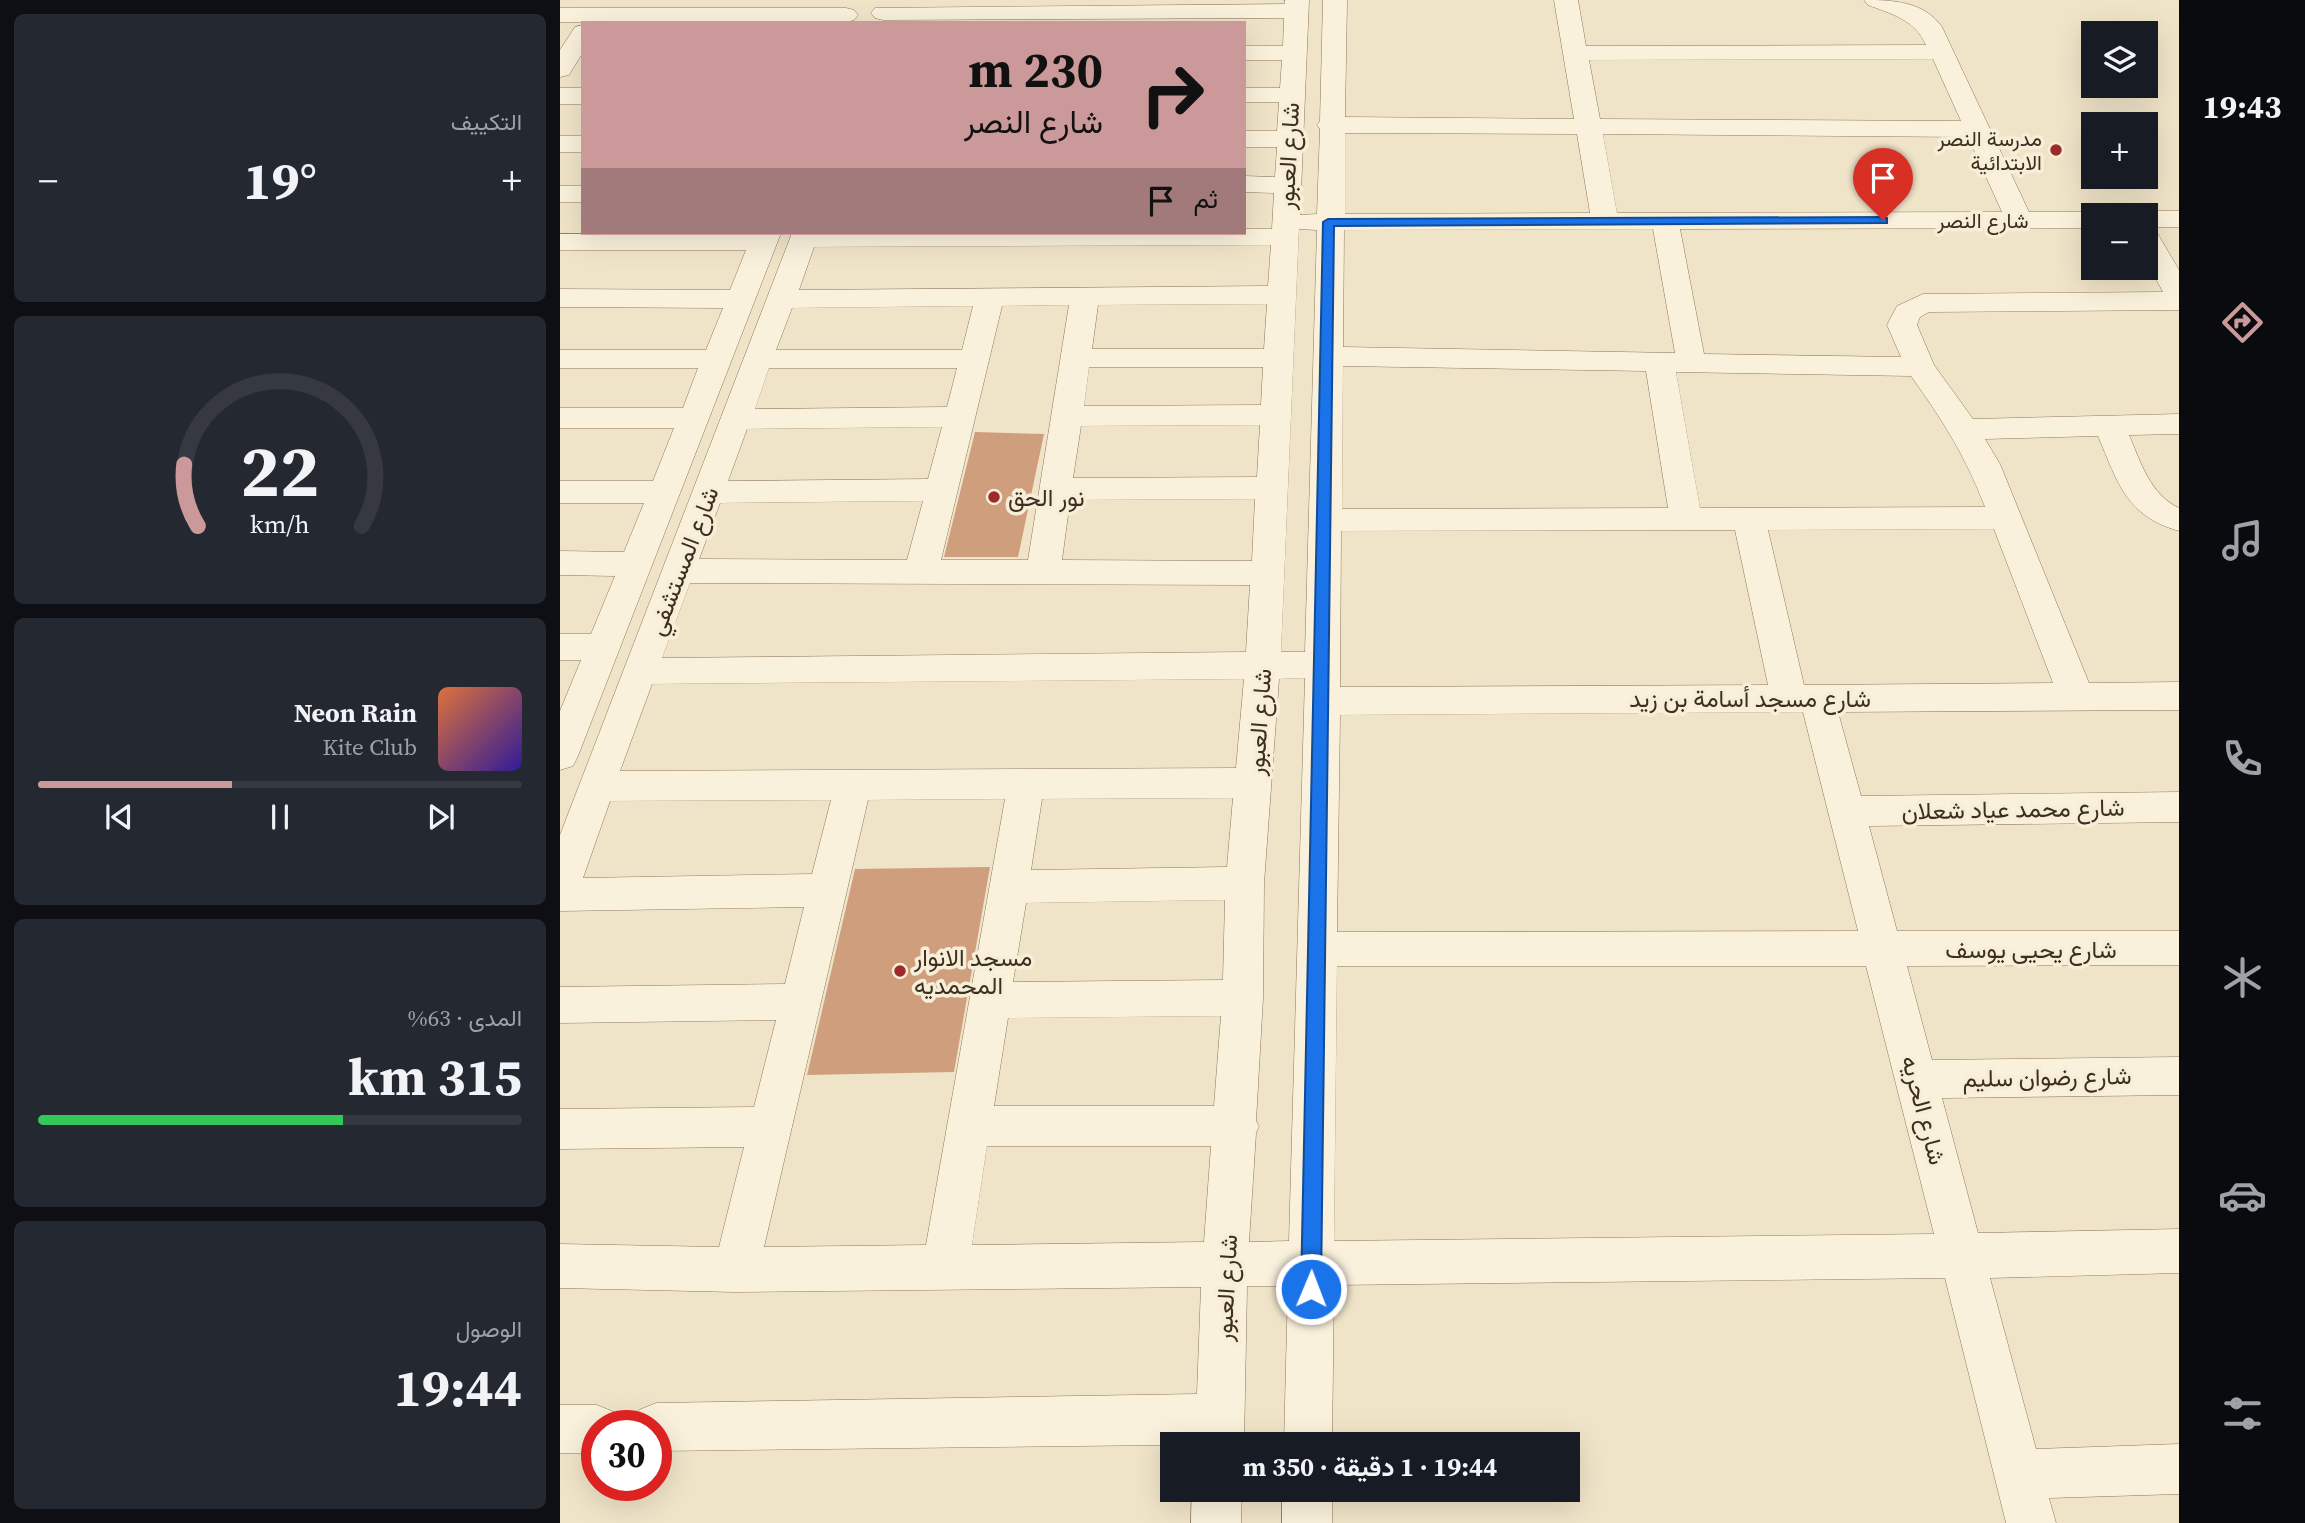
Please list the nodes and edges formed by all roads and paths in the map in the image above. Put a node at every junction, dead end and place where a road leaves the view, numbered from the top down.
1 (1335, 0) edge
2 (1566, 0) edge
3 (1890, 1) edge
4 (1297, 6) edge
5 (883, 12) edge
6 (1054, 12) edge
7 (1143, 12) edge
8 (847, 13) edge
9 (560, 15) edge
10 (581, 21) edge
11 (640, 21) edge
12 (581, 38) edge
13 (1942, 52) junction
14 (1246, 53) edge
15 (1295, 53) junction
16 (1576, 53) junction
17 (570, 61) edge
18 (1246, 95) edge
19 (1292, 95) junction
20 (560, 96) edge
21 (581, 96) edge
22 (1330, 125) junction
23 (1588, 127) junction
24 (1977, 129) junction
25 (1246, 139) edge
26 (1290, 139) junction
27 (560, 144) edge
28 (581, 144) edge
29 (1246, 184) edge
30 (1287, 185) junction
31 (560, 194) edge
32 (581, 194) edge
33 (2158, 219) edge
34 (2179, 219) edge
35 (2019, 220) junction
36 (2081, 220) edge
37 (1605, 221) junction
38 (1665, 221) junction
39 (1328, 222) junction
40 (1246, 230) edge
41 (1284, 230) junction
42 (885, 235) edge
43 (805, 236) edge
44 (765, 237) edge
45 (560, 242) edge
46 (2158, 258) edge
47 (1281, 295) junction
48 (2179, 295) edge
49 (990, 296) junction
50 (1085, 296) junction
51 (560, 298) edge
52 (741, 299) junction
53 (782, 299) junction
54 (2179, 302) edge
55 (1327, 356) junction
56 (1076, 358) junction
57 (1279, 358) junction
58 (560, 359) edge
59 (718, 359) junction
60 (760, 359) junction
61 (974, 359) junction
62 (1658, 362) junction
63 (1691, 362) junction
64 (1920, 367) junction
65 (1278, 415) junction
66 (1067, 416) junction
67 (960, 417) junction
68 (560, 418) edge
69 (694, 418) junction
70 (737, 419) junction
71 (2179, 424) edge
72 (2109, 425) junction
73 (1964, 429) junction
74 (1273, 488) junction
75 (1056, 489) junction
76 (941, 490) junction
77 (560, 492) edge
78 (665, 492) junction
79 (709, 492) junction
80 (2004, 518) junction
81 (1686, 519) junction
82 (1749, 519) junction
83 (1324, 520) junction
84 (2179, 520) edge
85 (560, 563) edge
86 (637, 564) junction
87 (679, 571) junction
88 (921, 572) junction
89 (1043, 573) junction
90 (1268, 573) junction
91 (560, 647) edge
92 (604, 647) junction
93 (1263, 664) junction
94 (1321, 665) junction
95 (641, 671) junction
96 (2179, 695) edge
97 (2076, 696) junction
98 (1803, 698) junction
99 (1320, 701) junction
100 (563, 743) edge
101 (1255, 783) junction
102 (1026, 785) junction
103 (596, 786) junction
104 (853, 786) junction
105 (2179, 807) edge
106 (1847, 811) junction
107 (1245, 883) junction
108 (1009, 887) junction
109 (560, 889) edge
110 (827, 890) junction
111 (560, 895) edge
112 (2179, 948) edge
113 (1316, 949) junction
114 (1883, 950) junction
115 (1243, 998) junction
116 (990, 1000) junction
117 (801, 1002) junction
118 (560, 1005) edge
119 (2179, 1076) edge
120 (1916, 1079) junction
121 (970, 1126) junction
122 (1237, 1126) junction
123 (770, 1127) junction
124 (560, 1129) edge
125 (2179, 1251) edge
126 (1962, 1256) junction
127 (1311, 1264) junction
128 (1225, 1265) junction
129 (560, 1266) edge
130 (945, 1268) junction
131 (736, 1270) junction
132 (672, 1427) edge
133 (560, 1429) edge
134 (581, 1429) edge
135 (1220, 1431) edge
136 (1308, 1432) edge
137 (2179, 1469) edge
138 (2018, 1474) junction
139 (1217, 1502) edge
140 (1307, 1502) edge
141 (1216, 1523) edge
142 (1307, 1523) edge
143 (2031, 1523) edge

1 - 22 street, شارع العبور
2 - 16 street
3 - 13 street
4 - 7 street
4 - 15 street, شارع العبور
5 - 6 street
6 - 7 street
8 - 11 street
9 - 10 street
12 - 17 street
13 - 16 street
13 - 24 street
14 - 15 street
15 - 19 street, شارع العبور
16 - 23 street
18 - 19 street
19 - 26 street, شارع العبور
20 - 21 street
22 - 23 street
22 - 39 street, شارع العبور
23 - 24 street
23 - 37 street
24 - 35 street
25 - 26 street
26 - 30 street, شارع العبور
27 - 28 street
29 - 30 street
30 - 41 street, شارع العبور
31 - 32 street
33 - 34 street
35 - 36 street, شارع النصر
35 - 38 street, شارع النصر
37 - 38 street, شارع النصر
37 - 39 street, شارع النصر
38 - 63 street
39 - 41 street, شارع النصر
39 - 55 street, شارع العبور
40 - 41 street, شارع النصر
41 - 47 street, شارع العبور
42 - 43 street, شارع النصر
43 - 53 street, شارع المستشفي
44 - 45 street
44 - 52 street, شارع المستشفي
46 - 48 street
47 - 50 street
47 - 57 street, شارع العبور
49 - 50 street
49 - 53 street
49 - 61 street
50 - 56 street
51 - 52 street
52 - 59 street, شارع المستشفي
53 - 60 street, شارع المستشفي
54 - 64 street
55 - 62 street
55 - 83 street, شارع العبور
56 - 57 street
56 - 66 street
57 - 65 street, شارع العبور
58 - 59 street
59 - 69 street, شارع المستشفي
60 - 61 street
60 - 70 street, شارع المستشفي
61 - 67 street
62 - 63 street
62 - 81 street
63 - 64 street
64 - 73 street
65 - 66 street
65 - 74 street, شارع العبور
66 - 75 street
67 - 70 street
67 - 76 street
68 - 69 street
69 - 78 street, شارع المستشفي
70 - 79 street, شارع المستشفي
71 - 72 street
72 - 73 street
72 - 84 street
73 - 80 street
74 - 75 street
74 - 90 street, شارع العبور
75 - 89 street
76 - 79 street
76 - 88 street
77 - 78 street
78 - 86 street, شارع المستشفي
79 - 87 street, شارع المستشفي
80 - 82 street
80 - 97 street
81 - 82 street
81 - 83 street
82 - 98 street, شارع الحريه
83 - 94 street, شارع العبور
85 - 86 street
86 - 92 street, شارع المستشفي
87 - 88 street
87 - 95 street, شارع المستشفي
88 - 89 street
89 - 90 street
90 - 93 street, شارع العبور
91 - 92 street
92 - 100 street, شارع المستشفي
93 - 94 street
93 - 95 street
93 - 101 street, شارع العبور
94 - 99 street, شارع العبور
95 - 103 street, شارع المستشفي
96 - 97 street, شارع مسجد أسامة بن زيد
97 - 98 street, شارع مسجد أسامة بن زيد
98 - 99 street, شارع مسجد أسامة بن زيد
98 - 106 street, شارع الحريه
99 - 113 street, شارع العبور
101 - 102 street
101 - 107 street, شارع العبور
102 - 104 street
102 - 108 street
103 - 104 street
103 - 109 street, شارع المستشفي
104 - 110 street
105 - 106 street, شارع محمد عياد شعلان
106 - 114 street, شارع الحريه
107 - 108 street
107 - 115 street, شارع العبور
108 - 116 street
110 - 111 street
110 - 117 street
112 - 114 street, شارع يحيى يوسف
113 - 114 street, شارع يحيى يوسف
113 - 127 street, شارع العبور
114 - 120 street, شارع الحريه
115 - 116 street
115 - 122 street, شارع العبور
116 - 121 street
117 - 118 street
117 - 123 street
119 - 120 street, شارع رضوان سليم
120 - 126 street, شارع الحريه
121 - 122 street
121 - 130 street
122 - 128 street, شارع العبور
123 - 124 street
123 - 131 street
125 - 126 street
126 - 127 street
126 - 138 street, شارع الحريه
127 - 128 street
127 - 136 street, شارع العبور
128 - 130 street
128 - 135 street, شارع العبور
129 - 131 street
130 - 131 street
132 - 135 street
133 - 134 street
137 - 138 street
138 - 143 street, شارع الحريه
139 - 141 street
140 - 142 street

